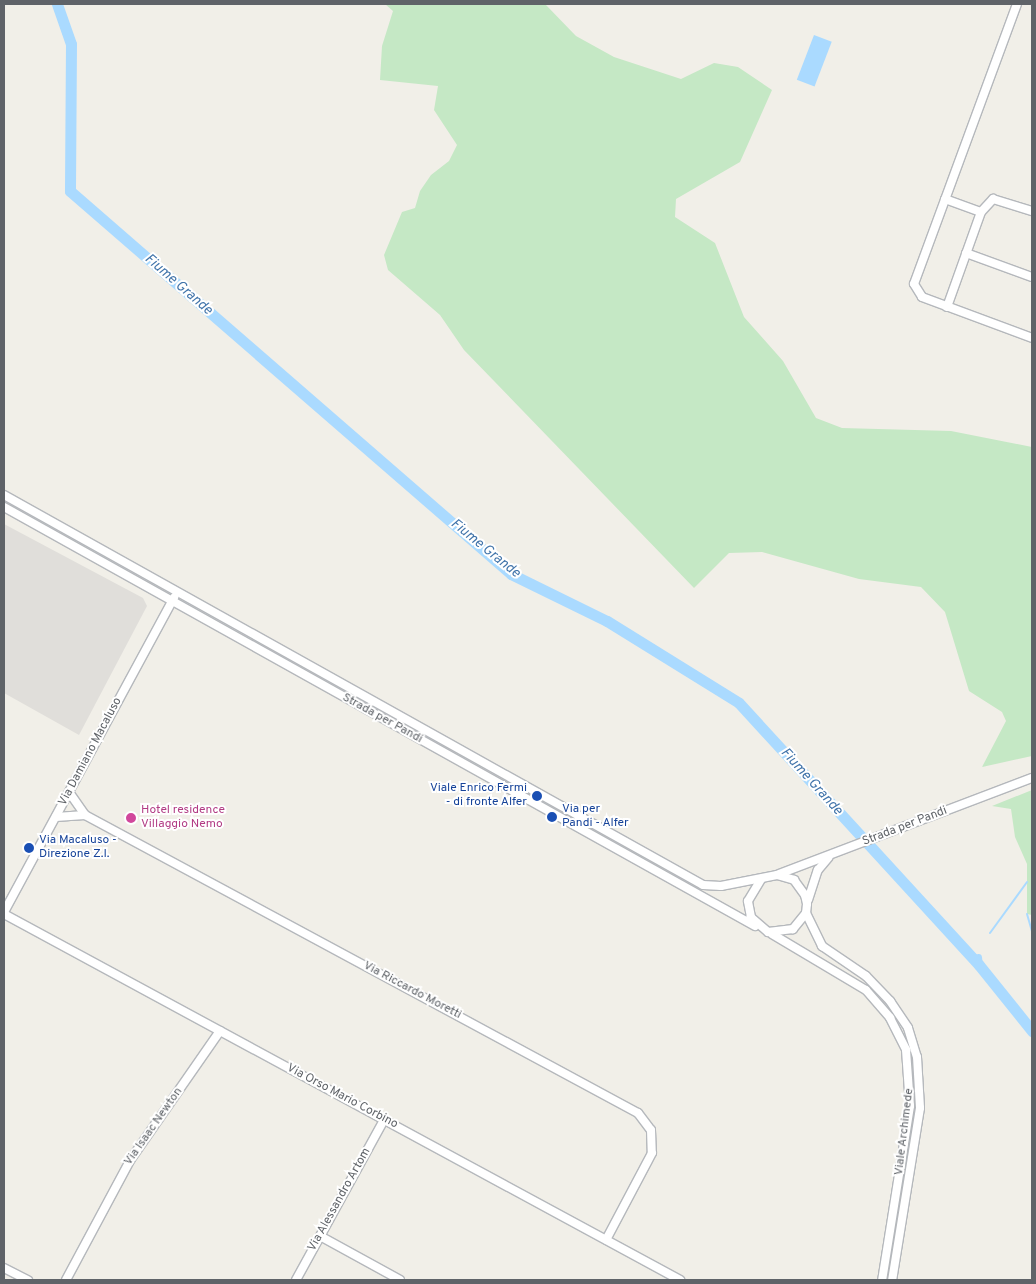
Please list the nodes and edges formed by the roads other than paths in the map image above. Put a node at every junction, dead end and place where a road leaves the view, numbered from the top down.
1 (1017, 4) edge
2 (945, 199) junction
3 (1032, 211) edge
4 (981, 212) junction
5 (966, 253) junction
6 (1032, 277) edge
7 (947, 307) junction
8 (1032, 338) edge
9 (4, 495) edge
10 (4, 506) edge
11 (177, 592) junction
12 (172, 601) junction
13 (1032, 778) edge
14 (69, 792) junction
15 (85, 815) junction
16 (56, 817) junction
17 (834, 854) junction
18 (777, 874) junction
19 (761, 879) junction
20 (807, 904) junction
21 (4, 913) edge
22 (806, 913) junction
23 (764, 931) junction
24 (220, 1031) junction
25 (384, 1120) junction
26 (320, 1236) junction
27 (606, 1240) junction
28 (4, 1268) edge
29 (28, 1280) edge
30 (66, 1280) edge
31 (296, 1280) edge
32 (400, 1280) edge
33 (680, 1280) edge
34 (882, 1280) edge
35 (892, 1280) edge

1 - 2 street
2 - 4 street
2 - 7 street
3 - 4 street
4 - 5 street
5 - 6 street
5 - 7 street
7 - 8 street
9 - 11 street, Strada per Pandi
10 - 12 street, Strada per Pandi
11 - 12 street, Via Damiano Macaluso
11 - 19 street, Strada per Pandi
12 - 14 street, Via Damiano Macaluso
12 - 23 street, Strada per Pandi
13 - 17 street, Strada per Pandi
14 - 15 street, Via Riccardo Moretti
14 - 16 street, Via Damiano Macaluso
15 - 16 street
15 - 27 street, Via Riccardo Moretti
16 - 21 street, Via Damiano Macaluso
17 - 18 street, Strada per Pandi
17 - 20 street
18 - 19 street, Strada per Pandi
18 - 20 street
19 - 23 street
20 - 22 street
21 - 24 street, Via Orso Mario Corbino
22 - 23 street
22 - 35 street, Viale Archimede
23 - 34 street, Viale Archimede
24 - 25 street, Via Orso Mario Corbino
24 - 30 street, Via Isaac Newton
25 - 26 street, Via Alessandro Artom
25 - 27 street, Via Orso Mario Corbino
26 - 31 street, Via Alessandro Artom
26 - 32 street
27 - 33 street, Via Orso Mario Corbino
28 - 29 street

